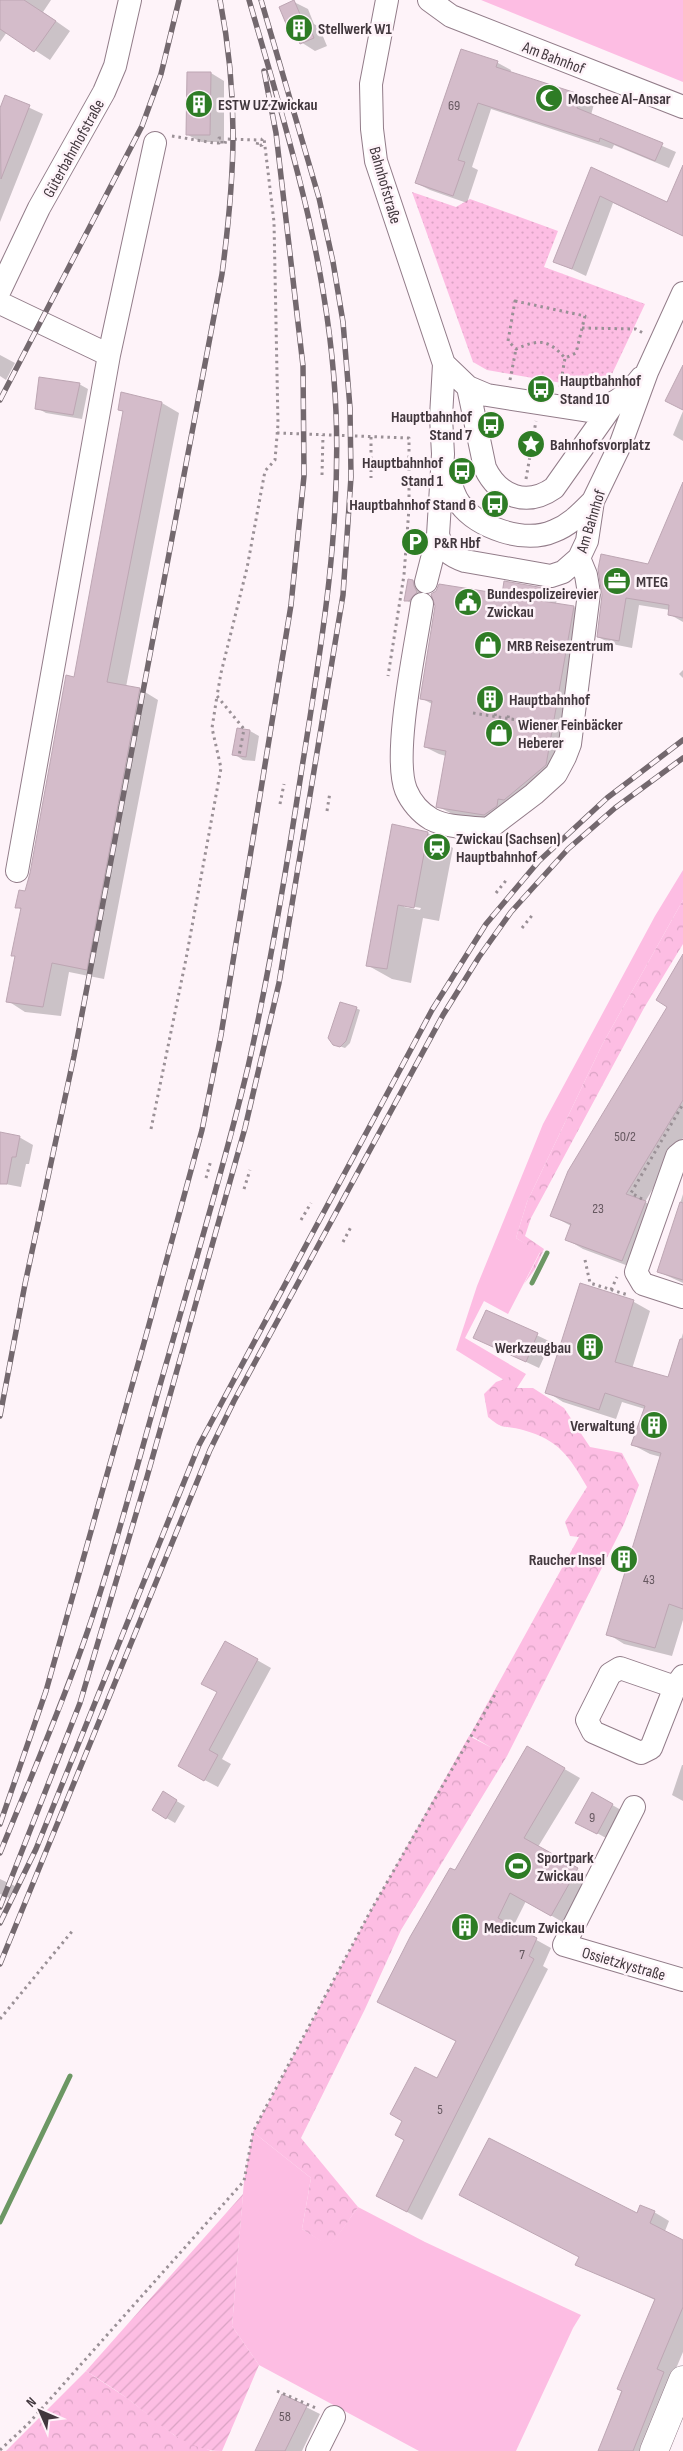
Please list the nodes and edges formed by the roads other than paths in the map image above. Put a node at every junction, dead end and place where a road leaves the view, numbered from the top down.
1 (130, 0) edge
2 (388, 0) edge
3 (429, 0) edge
4 (683, 107) edge
5 (155, 143) road end
6 (0, 290) edge
7 (683, 293) edge
8 (0, 303) edge
9 (109, 355) junction
10 (444, 364) junction
11 (647, 372) junction
12 (468, 386) junction
13 (614, 403) junction
14 (443, 454) junction
15 (593, 501) junction
16 (438, 535) junction
17 (579, 558) junction
18 (426, 582) dead end
19 (422, 604) dead end
20 (17, 871) dead end
21 (681, 1148) edge
22 (683, 1297) edge
23 (634, 1807) dead end
24 (683, 1980) edge
25 (683, 2380) edge
26 (334, 2417) road end
27 (317, 2451) edge
28 (654, 2451) edge

1 - 6 street, Güterbahnhofstraße
2 - 10 street, Bahnhofstraße
3 - 4 street, Am Bahnhof
5 - 9 street
7 - 11 street, Am Bahnhof
8 - 9 street
9 - 20 street
10 - 12 street, Am Bahnhof
10 - 14 street
11 - 13 street, Am Bahnhof
11 - 15 street, Am Bahnhof
12 - 13 street, Am Bahnhof
12 - 13 street
14 - 15 street
14 - 16 street
15 - 17 street, Am Bahnhof
16 - 17 street, Am Bahnhof
16 - 18 street
17 - 19 street
21 - 22 street
23 - 24 street, Ossietzkystraße
25 - 28 main road
26 - 27 street

